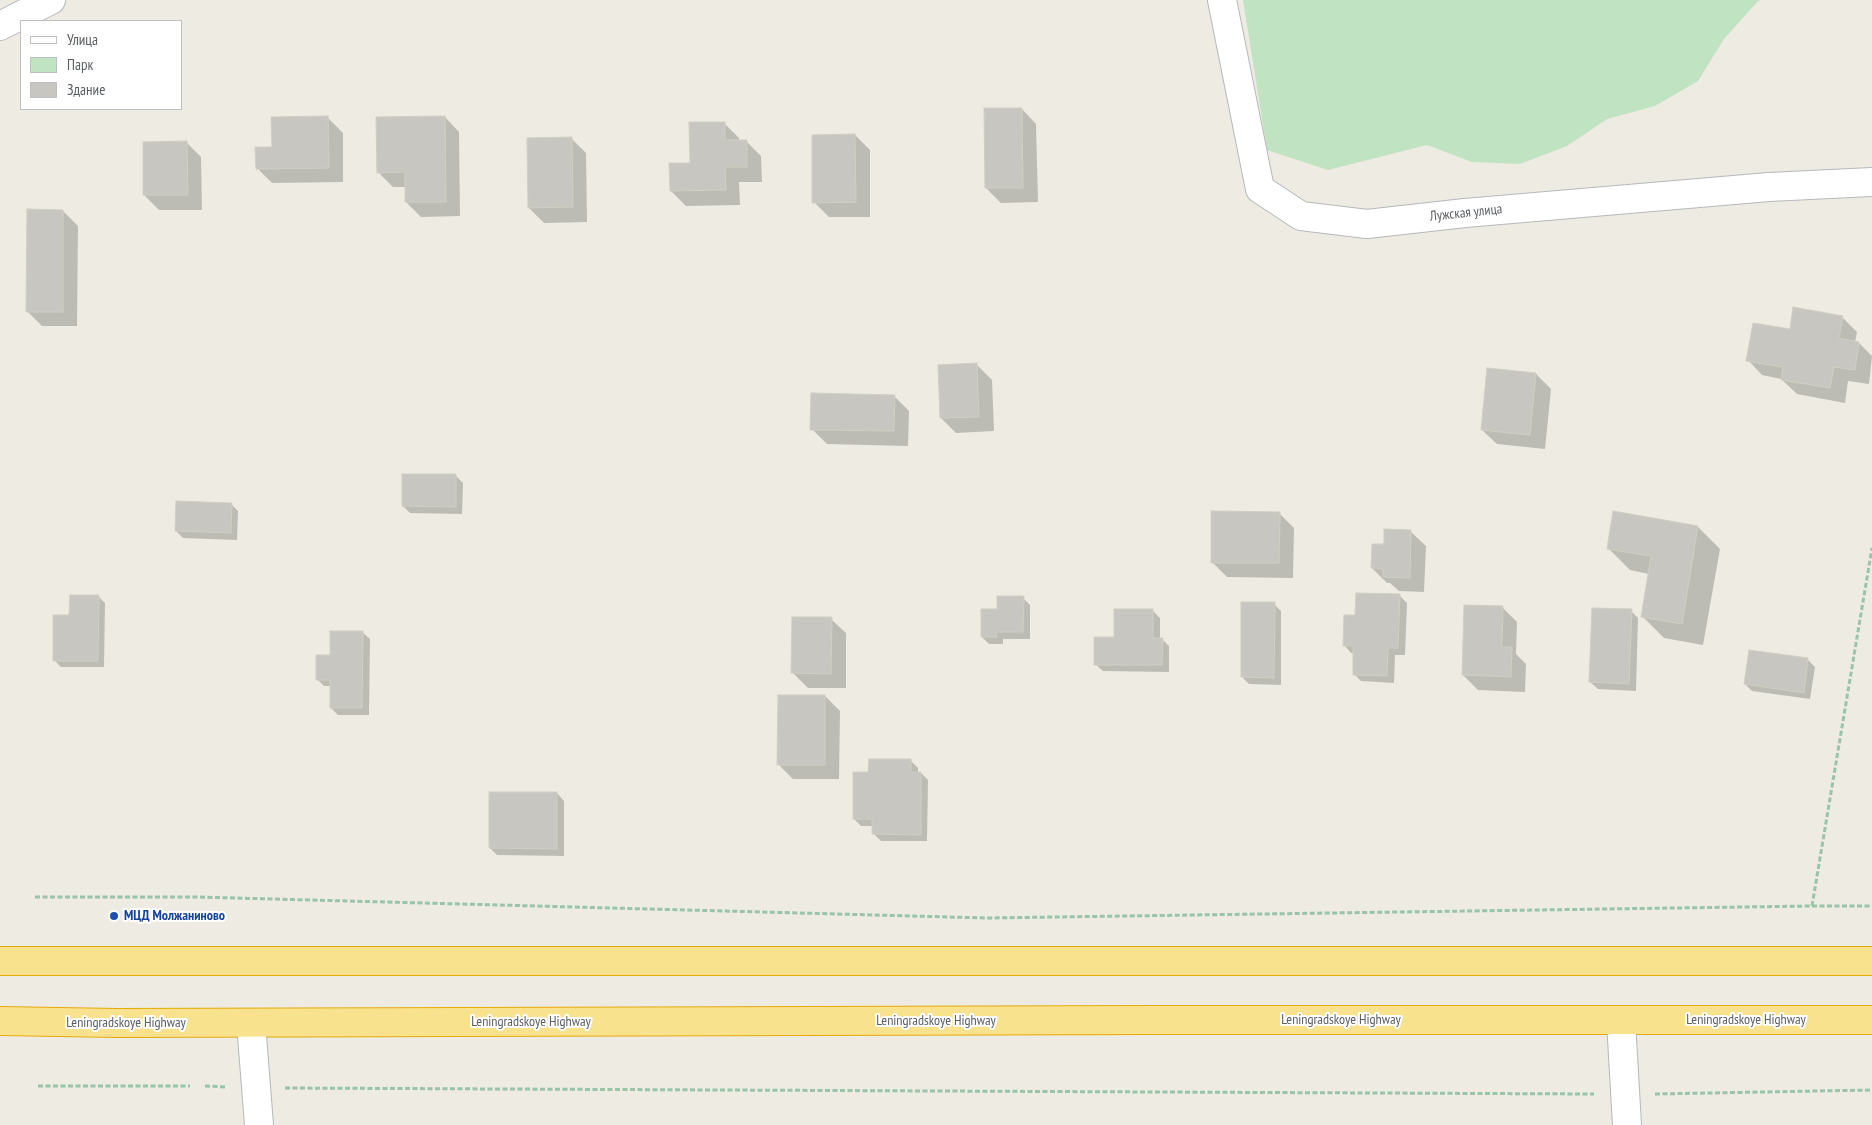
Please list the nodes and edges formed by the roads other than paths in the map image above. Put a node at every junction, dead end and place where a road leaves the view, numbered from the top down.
1 (51, 0) edge
2 (1222, 0) edge
3 (0, 26) edge
4 (1872, 182) edge
5 (0, 961) edge
6 (1872, 961) edge
7 (1872, 1020) edge
8 (0, 1021) edge
9 (1621, 1021) junction
10 (252, 1023) junction
11 (259, 1125) edge
12 (1627, 1125) edge

1 - 3 street
2 - 4 street, Лужская улица
5 - 6 highway
7 - 9 highway, Leningradskoye Highway
8 - 10 highway, Leningradskoye Highway
9 - 10 highway, Leningradskoye Highway
9 - 12 street
10 - 11 street

